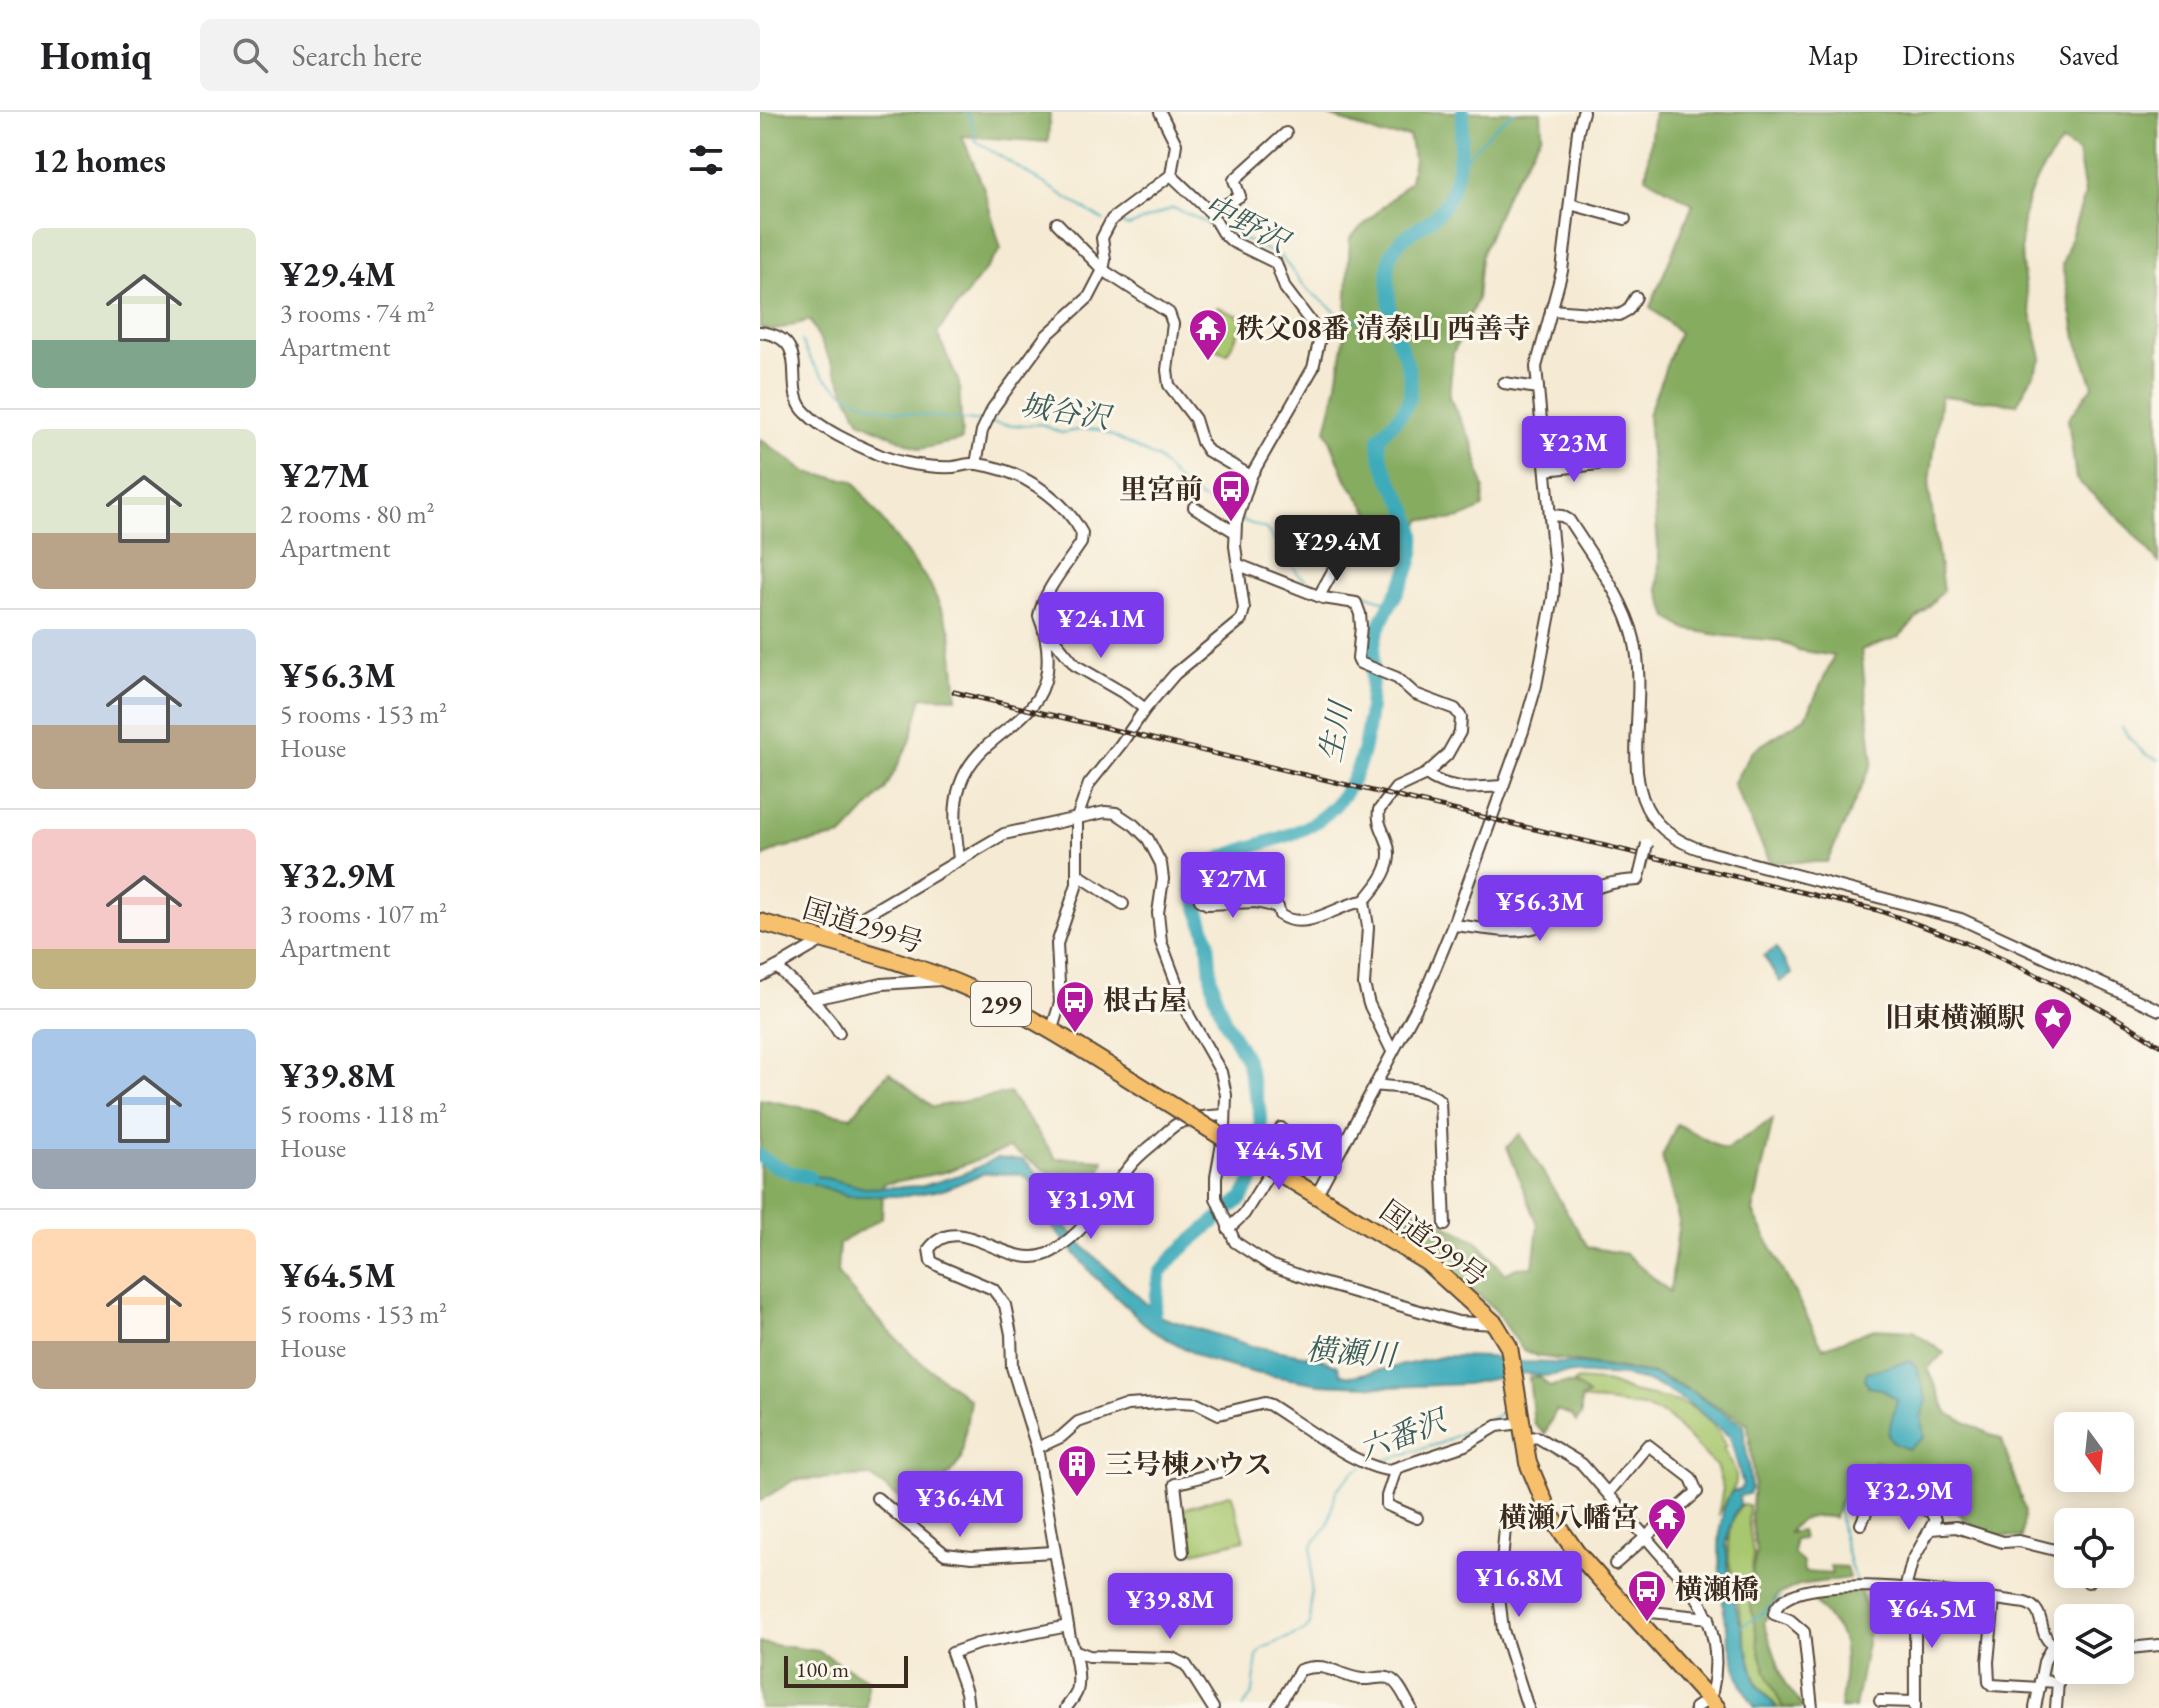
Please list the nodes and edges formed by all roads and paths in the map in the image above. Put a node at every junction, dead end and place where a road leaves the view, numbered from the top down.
1 (1160, 112) edge
2 (1583, 112) edge
3 (1286, 133) dead end
4 (1171, 175) junction
5 (1570, 204) junction
6 (1211, 213) junction
7 (1625, 219) dead end
8 (1057, 223) dead end
9 (1103, 270) junction
10 (1636, 297) dead end
11 (1551, 310) junction
12 (760, 332) edge
13 (1504, 383) dead end
14 (1538, 388) junction
15 (1606, 431) dead end
16 (1543, 436) junction
17 (976, 462) junction
18 (1598, 464) dead end
19 (1546, 470) junction
20 (1251, 476) junction
21 (1194, 507) dead end
22 (1551, 515) junction
23 (1237, 523) junction
24 (1356, 524) dead end
25 (1239, 565) junction
26 (1319, 596) junction
27 (1043, 626) junction
28 (1145, 709) junction
29 (1426, 774) junction
30 (1503, 786) junction
31 (1077, 818) junction
32 (1654, 822) junction
33 (959, 859) junction
34 (1077, 874) junction
35 (1200, 900) dead end
36 (1364, 901) junction
37 (1123, 904) dead end
38 (760, 922) edge
39 (1453, 925) junction
40 (822, 940) junction
41 (777, 967) junction
42 (760, 976) edge
43 (949, 979) junction
44 (813, 999) junction
45 (2159, 1010) edge
46 (1051, 1032) junction
47 (839, 1033) dead end
48 (1392, 1051) junction
49 (1375, 1085) junction
50 (1225, 1115) junction
51 (1281, 1128) dead end
52 (1316, 1196) junction
53 (1226, 1225) junction
54 (1445, 1225) dead end
55 (1495, 1324) junction
56 (1521, 1425) junction
57 (1037, 1448) junction
58 (1221, 1463) dead end
59 (1396, 1469) junction
60 (1608, 1493) junction
61 (877, 1498) dead end
62 (1417, 1518) dead end
63 (1861, 1524) dead end
64 (1505, 1528) dead end
65 (1931, 1529) junction
66 (1644, 1538) junction
67 (2054, 1551) edge
68 (1053, 1552) junction
69 (1183, 1552) dead end
70 (1615, 1564) dead end
71 (1911, 1590) junction
72 (1994, 1599) junction
73 (1636, 1618) junction
74 (1709, 1618) junction
75 (1068, 1626) junction
76 (2053, 1644) joint
77 (2159, 1645) edge
78 (2134, 1648) edge
79 (1076, 1651) junction
80 (2040, 1684) junction
81 (1880, 1701) dead end
82 (1707, 1705) edge
83 (1915, 1705) edge
84 (968, 1708) edge
85 (1066, 1708) edge
86 (1213, 1708) edge
87 (1277, 1708) edge
88 (1411, 1708) edge
89 (1528, 1708) edge
90 (1812, 1708) edge
91 (2035, 1708) edge
92 (2056, 1708) edge

1 - 4 street
2 - 5 street
3 - 6 street
4 - 6 street
4 - 9 street
5 - 7 street
5 - 11 street
6 - 20 street
8 - 9 street
9 - 17 street
9 - 20 street
10 - 11 street
11 - 14 street
12 - 17 street
13 - 14 street
14 - 16 street
15 - 16 street
16 - 19 street
17 - 27 street
18 - 19 street
19 - 22 street
20 - 23 street
21 - 23 street
22 - 30 street
22 - 32 street
23 - 25 street
24 - 26 street
25 - 26 street
25 - 28 street
26 - 29 street
27 - 28 street
27 - 33 street
28 - 31 street
29 - 30 street
29 - 36 street
30 - 39 street
31 - 33 street
31 - 34 street
31 - 50 street
32 - 39 street, bridge
32 - 45 street
33 - 40 street
34 - 37 street
34 - 46 street
35 - 36 street
36 - 48 street
38 - 40 highway, 国道299号 / 299
39 - 48 street
40 - 41 street
40 - 43 highway, 国道299号 / 299
41 - 42 street
41 - 44 street
43 - 44 street
43 - 46 highway, 国道299号 / 299
44 - 47 street
46 - 52 highway, 国道299号 / 299, bridge
48 - 49 street
49 - 52 street
49 - 54 street
50 - 53 street
50 - 57 street
51 - 53 street
52 - 55 highway, 国道299号 / 299
53 - 55 street
55 - 56 highway, 国道299号 / 299
56 - 59 street
56 - 60 street
56 - 73 highway, 国道299号 / 299
57 - 59 street
57 - 68 street
58 - 69 street
59 - 62 street
60 - 66 street
60 - 66 street
61 - 68 street
63 - 65 street
64 - 89 street
65 - 67 street
65 - 71 street
66 - 70 street
66 - 74 street
68 - 75 street
71 - 72 street
71 - 83 street
71 - 90 street
72 - 76 street
72 - 80 street
73 - 74 street
73 - 82 highway, 国道299号 / 299
74 - 82 street
75 - 79 street
75 - 84 street
76 - 80 street
77 - 78 street
79 - 85 street
79 - 86 street
80 - 91 street
80 - 92 street
81 - 83 street
87 - 88 street

